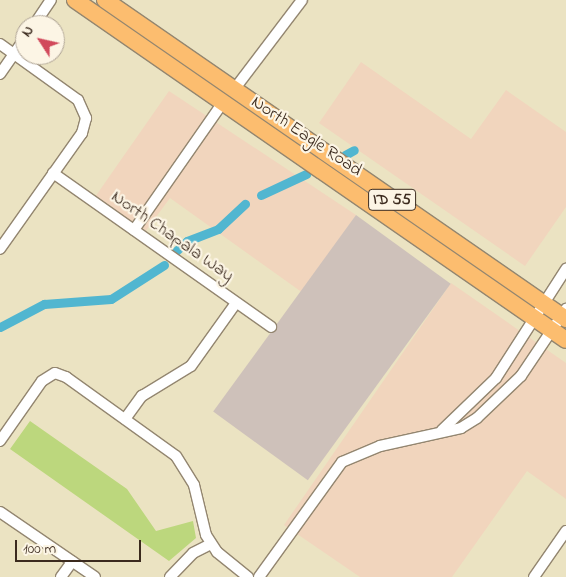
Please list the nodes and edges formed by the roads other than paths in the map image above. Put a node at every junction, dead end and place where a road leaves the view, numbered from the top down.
1 (51, 0) edge
2 (75, 0) edge
3 (105, 0) edge
4 (302, 0) edge
5 (41, 15) edge
6 (0, 44) edge
7 (14, 54) junction
8 (0, 74) edge
9 (196, 85) junction
10 (233, 91) junction
11 (222, 104) junction
12 (259, 108) junction
13 (53, 173) junction
14 (134, 230) junction
15 (0, 249) edge
16 (566, 269) edge
17 (236, 303) junction
18 (542, 303) junction
19 (564, 314) edge
20 (534, 320) junction
21 (271, 327) dead end
22 (551, 330) junction
23 (566, 340) edge
24 (125, 419) junction
25 (442, 430) junction
26 (0, 441) edge
27 (0, 512) edge
28 (566, 531) edge
29 (211, 544) junction
30 (72, 562) junction
31 (62, 577) edge
32 (94, 577) edge
33 (170, 577) edge
34 (248, 577) edge
35 (259, 577) edge
36 (534, 577) edge

1 - 5 street
2 - 9 highway, North Eagle Road / ID 55
3 - 10 highway, North Eagle Road / ID 55
4 - 10 street
6 - 7 street
7 - 8 street
7 - 13 street
9 - 10 highway
9 - 11 highway, North Eagle Road / ID 55
10 - 12 highway, North Eagle Road / ID 55
11 - 12 highway
11 - 14 street
11 - 20 highway, North Eagle Road / ID 55
12 - 18 highway, North Eagle Road / ID 55
13 - 14 street, North Chapala Way
13 - 15 street
14 - 17 street, North Chapala Way
16 - 18 street
17 - 21 street, North Chapala Way
17 - 24 street
18 - 19 highway, North Eagle Road / ID 55
18 - 20 street
19 - 22 street
20 - 22 highway, North Eagle Road / ID 55
20 - 25 street
22 - 23 highway, North Eagle Road / ID 55
22 - 25 street
24 - 26 street
24 - 29 street
25 - 35 street
27 - 30 street
28 - 36 street
29 - 33 street
29 - 34 street
30 - 31 street
30 - 32 street

